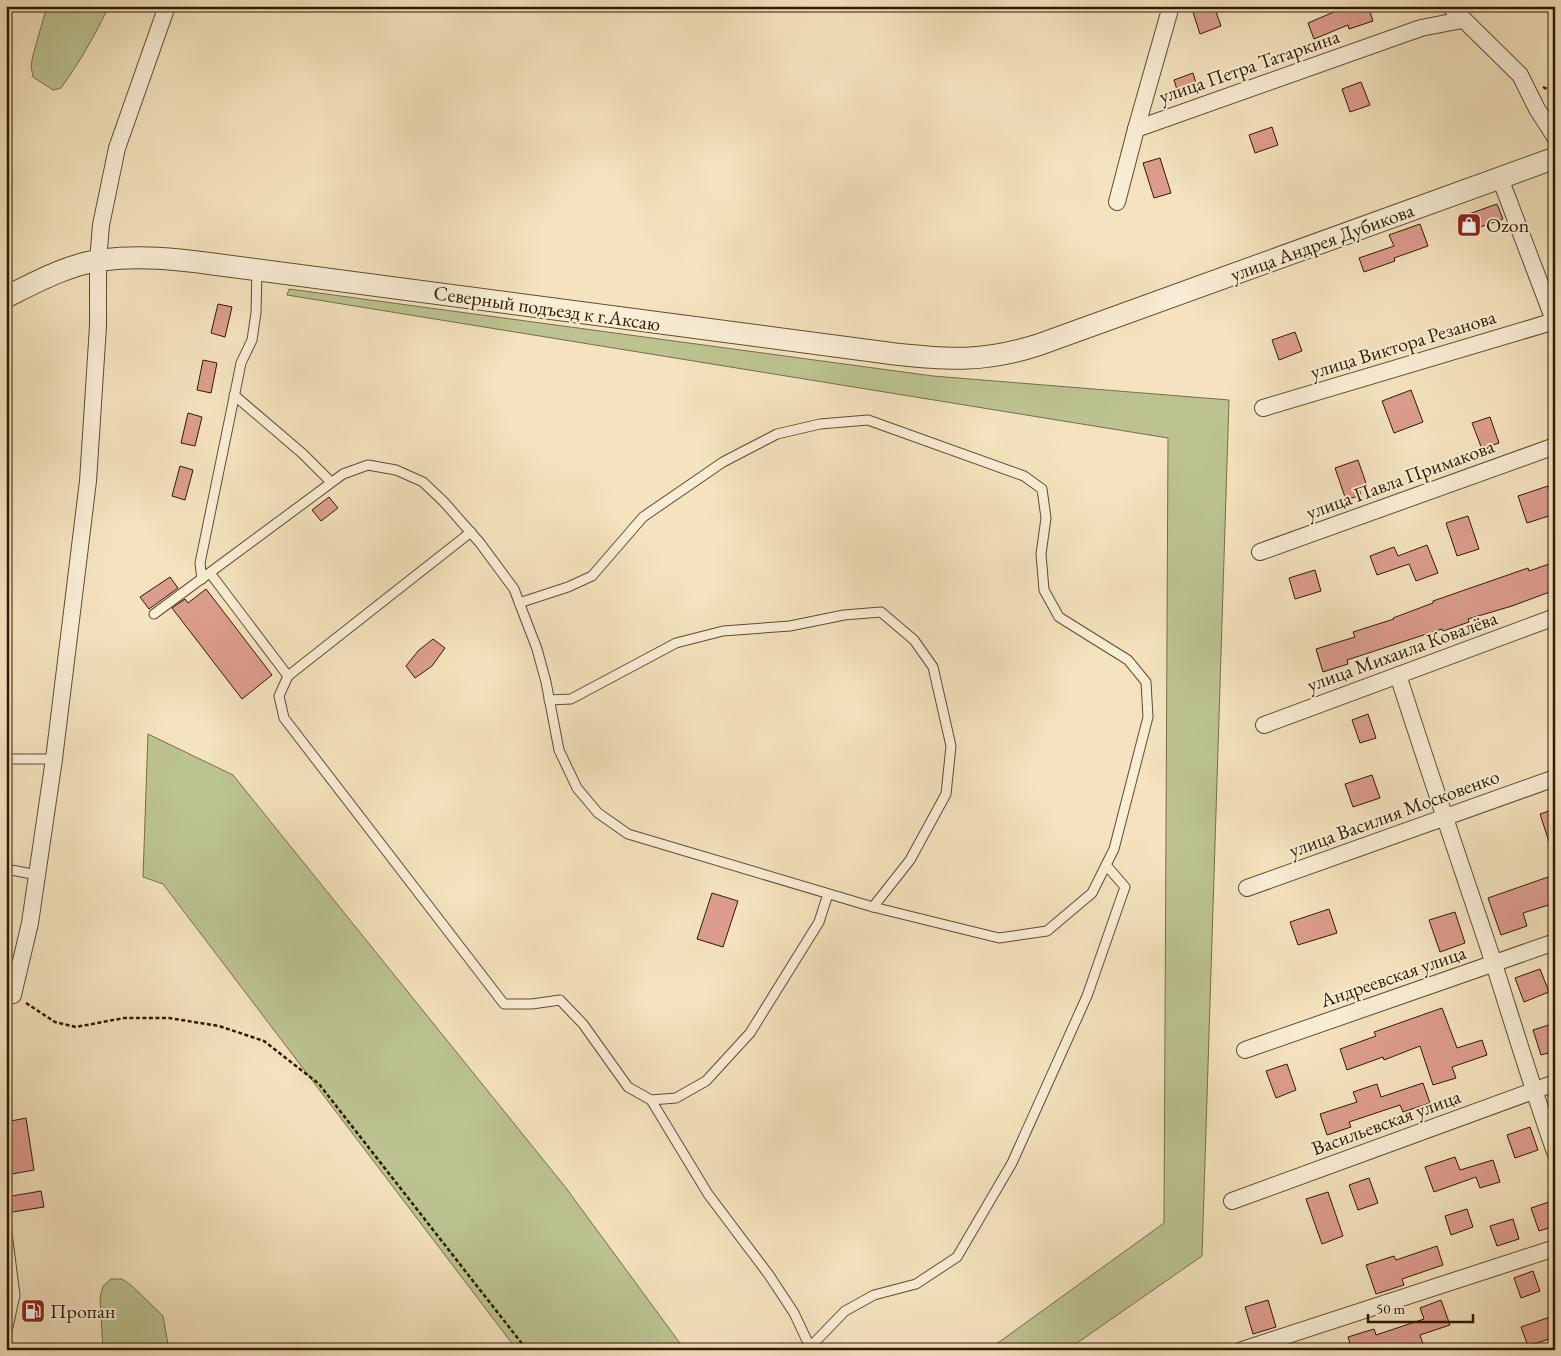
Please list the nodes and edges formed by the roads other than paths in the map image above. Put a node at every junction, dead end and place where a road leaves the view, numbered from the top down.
1 (167, 6) edge
2 (1171, 6) edge
3 (1450, 6) edge
4 (1462, 20) junction
5 (1136, 129) junction
6 (1555, 137) edge
7 (1555, 158) edge
8 (1500, 178) junction
9 (1117, 202) dead end
10 (98, 261) junction
11 (257, 270) junction
12 (6, 297) edge
13 (1555, 322) edge
14 (1089, 327) joint
15 (234, 395) junction
16 (1263, 408) dead end
17 (1555, 446) edge
18 (331, 482) junction
19 (470, 532) junction
20 (1260, 552) dead end
21 (210, 573) junction
22 (202, 579) junction
23 (519, 603) junction
24 (154, 614) dead end
25 (1555, 617) edge
26 (1398, 675) junction
27 (288, 676) junction
28 (550, 700) junction
29 (1264, 725) dead end
30 (6, 759) edge
31 (54, 759) junction
32 (1555, 778) edge
33 (1444, 817) junction
34 (1106, 865) junction
35 (6, 869) edge
36 (37, 875) junction
37 (1247, 888) dead end
38 (828, 894) junction
39 (872, 907) junction
40 (1555, 942) edge
41 (1494, 964) junction
42 (10, 995) edge
43 (1244, 1050) dead end
44 (1555, 1083) edge
45 (1533, 1091) junction
46 (651, 1100) junction
47 (1555, 1152) edge
48 (1232, 1201) dead end
49 (6, 1224) edge
50 (1555, 1248) edge
51 (6, 1336) edge
52 (807, 1348) edge
53 (1242, 1350) edge

1 - 10 street
2 - 5 street
3 - 4 street
4 - 5 street, улица Петра Татаркина
4 - 6 street
5 - 9 street
7 - 8 street, улица Андрея Дубикова
8 - 13 street
8 - 14 street, улица Андрея Дубикова
10 - 11 street, Северный подъезд к г.Аксаю
10 - 12 street, Северный подъезд к г.Аксаю
10 - 31 street
11 - 14 street, Северный подъезд к г.Аксаю
11 - 15 lane
13 - 16 street, улица Виктора Резанова
15 - 18 lane
15 - 22 lane
17 - 20 street, улица Павла Примакова
18 - 19 lane
18 - 21 lane
19 - 23 lane
19 - 27 lane
21 - 22 lane
21 - 27 lane
22 - 24 lane
23 - 28 lane
23 - 34 lane
25 - 26 street, улица Михаила Ковалёва
26 - 29 street, улица Михаила Ковалёва
26 - 33 street
27 - 46 lane
28 - 38 lane
28 - 39 lane
30 - 31 lane
31 - 36 street
32 - 33 street, улица Василия Московенко
33 - 37 street, улица Василия Московенко
33 - 41 street
34 - 39 lane
34 - 52 lane
35 - 36 lane
36 - 42 street
38 - 39 lane
38 - 46 lane
40 - 41 street, Андреевская улица
41 - 43 street, Андреевская улица
41 - 45 street
44 - 45 street, Васильевская улица
45 - 47 street
45 - 48 street, Васильевская улица
46 - 52 lane
49 - 51 lane
50 - 53 street

